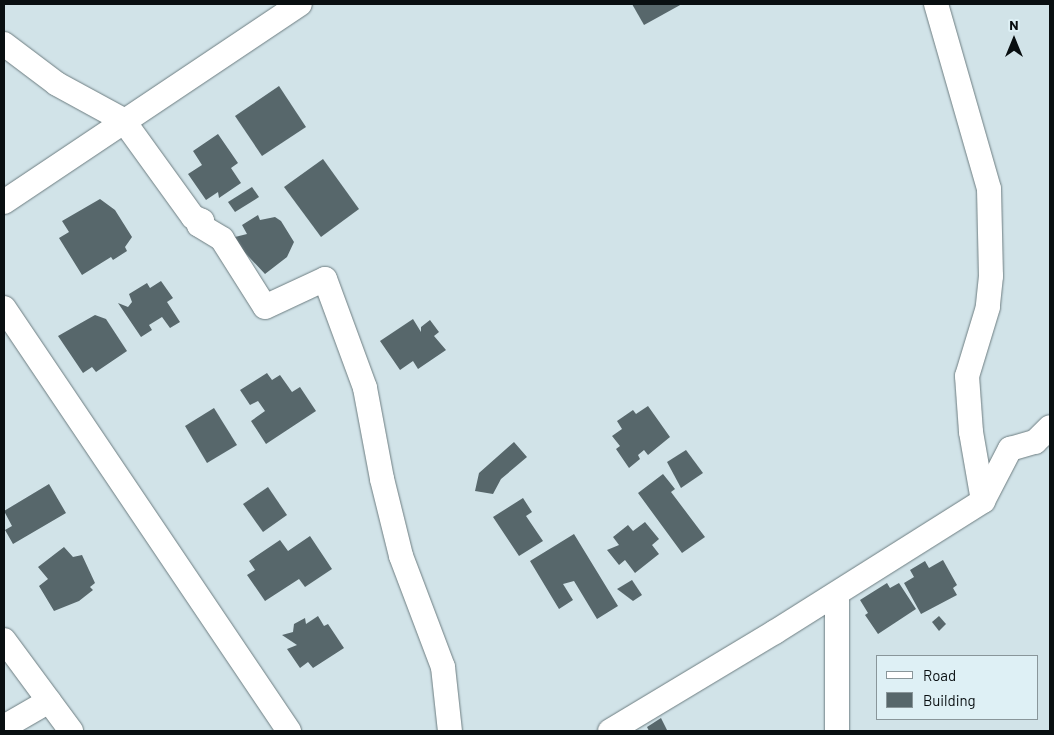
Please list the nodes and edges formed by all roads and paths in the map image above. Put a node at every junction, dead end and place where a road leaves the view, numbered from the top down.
1 (300, 4) edge
2 (936, 4) edge
3 (4, 44) edge
4 (122, 120) junction
5 (4, 202) edge
6 (4, 308) edge
7 (1050, 427) edge
8 (983, 501) junction
9 (836, 594) junction
10 (4, 640) edge
11 (49, 701) junction
12 (4, 727) edge
13 (71, 731) edge
14 (289, 731) edge
15 (450, 731) edge
16 (610, 731) edge
17 (837, 731) edge

1 - 4 street
2 - 8 street
3 - 4 street
4 - 5 street
4 - 15 street
6 - 14 street
7 - 8 street
8 - 9 street
9 - 16 street
9 - 17 street
10 - 11 street
11 - 12 street
11 - 13 street

